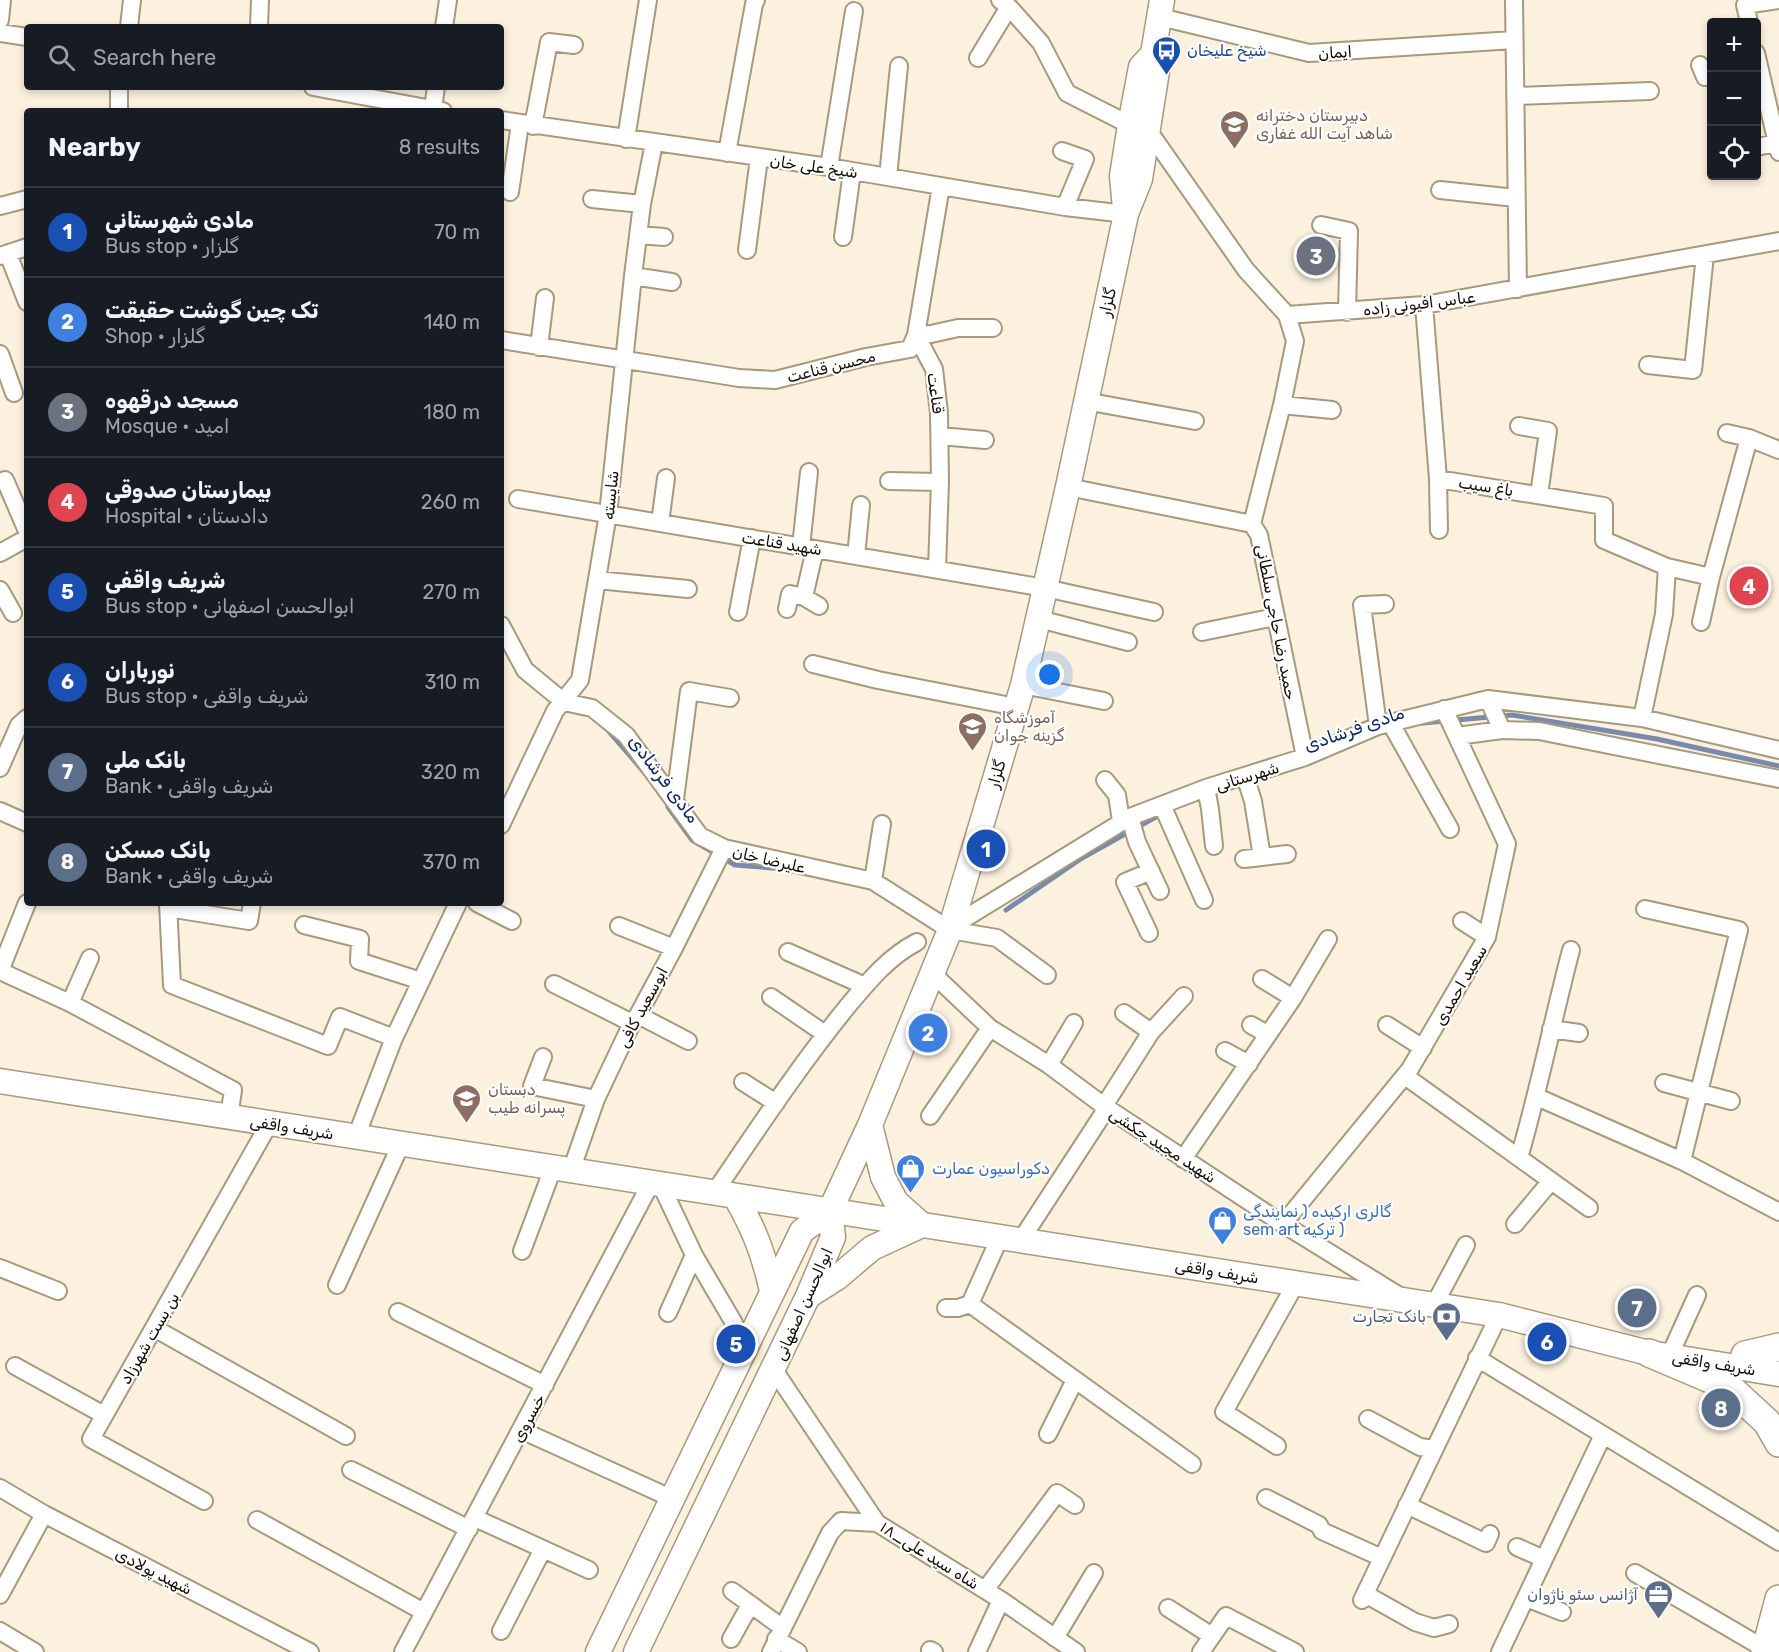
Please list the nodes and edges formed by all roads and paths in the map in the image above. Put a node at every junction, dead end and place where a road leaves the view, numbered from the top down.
1 (2, 0) edge
2 (132, 0) edge
3 (260, 0) edge
4 (448, 0) edge
5 (648, 0) edge
6 (756, 0) edge
7 (1514, 0) edge
8 (1779, 0) edge
9 (1005, 4) edge
10 (1161, 8) edge
11 (854, 11) dead end
12 (1748, 18) edge
13 (0, 20) edge
14 (129, 24) edge
15 (259, 24) edge
16 (444, 24) edge
17 (0, 33) edge
18 (24, 37) edge
19 (1514, 40) junction
20 (574, 45) dead end
21 (978, 58) dead end
22 (899, 66) dead end
23 (1760, 72) edge
24 (119, 90) edge
25 (326, 90) edge
26 (436, 90) edge
27 (1650, 91) dead end
28 (1515, 96) junction
29 (119, 108) edge
30 (406, 108) edge
31 (438, 108) edge
32 (504, 121) edge
33 (527, 125) junction
34 (1139, 127) junction
35 (626, 140) junction
36 (1777, 140) edge
37 (654, 143) junction
38 (1761, 145) edge
39 (1062, 151) dead end
40 (727, 153) junction
41 (759, 158) junction
42 (829, 167) junction
43 (852, 172) junction
44 (888, 177) junction
45 (941, 186) junction
46 (1440, 190) dead end
47 (510, 192) dead end
48 (1516, 198) junction
49 (592, 199) dead end
50 (24, 200) edge
51 (642, 204) junction
52 (0, 206) edge
53 (1065, 207) junction
54 (1126, 214) junction
55 (1321, 225) dead end
56 (639, 235) junction
57 (664, 237) dead end
58 (843, 237) dead end
59 (1779, 242) edge
60 (24, 248) edge
61 (747, 250) dead end
62 (4, 255) edge
63 (1705, 255) junction
64 (633, 276) junction
65 (672, 282) dead end
66 (1518, 289) junction
67 (24, 296) edge
68 (545, 298) dead end
69 (1424, 305) junction
70 (1347, 312) junction
71 (1287, 315) junction
72 (993, 328) dead end
73 (916, 334) junction
74 (504, 341) edge
75 (539, 347) junction
76 (0, 354) edge
77 (623, 361) junction
78 (1648, 365) dead end
79 (14, 393) dead end
80 (1085, 401) junction
81 (1282, 405) junction
82 (1332, 410) dead end
83 (1195, 421) dead end
84 (1519, 426) dead end
85 (1727, 433) dead end
86 (940, 436) junction
87 (1749, 438) junction
88 (985, 440) dead end
89 (1779, 450) edge
90 (809, 472) dead end
91 (666, 478) dead end
92 (1438, 479) junction
93 (4, 480) dead end
94 (889, 481) dead end
95 (940, 482) junction
96 (1068, 487) junction
97 (1539, 495) junction
98 (518, 499) dead end
99 (861, 505) dead end
100 (608, 514) junction
101 (660, 523) junction
102 (24, 524) edge
103 (1252, 524) junction
104 (1439, 530) dead end
105 (752, 538) junction
106 (24, 540) edge
107 (808, 548) junction
108 (0, 553) edge
109 (856, 556) junction
110 (1667, 567) junction
111 (937, 569) junction
112 (1711, 577) junction
113 (597, 580) junction
114 (1046, 588) junction
115 (688, 589) dead end
116 (0, 590) edge
117 (804, 597) junction
118 (1385, 604) dead end
119 (819, 606) dead end
120 (787, 609) dead end
121 (738, 612) dead end
122 (1154, 612) dead end
123 (13, 613) dead end
124 (1275, 617) junction
125 (1039, 619) junction
126 (1701, 622) dead end
127 (504, 631) edge
128 (1202, 632) dead end
129 (1128, 642) dead end
130 (813, 664) dead end
131 (1019, 696) junction
132 (730, 698) dead end
133 (1488, 699) junction
134 (1104, 701) dead end
135 (564, 702) junction
136 (1444, 709) junction
137 (1642, 718) junction
138 (24, 721) edge
139 (1384, 724) junction
140 (1502, 730) junction
141 (1456, 736) junction
142 (1779, 750) edge
143 (1305, 757) junction
144 (0, 768) edge
145 (1245, 776) junction
146 (1779, 778) edge
147 (1105, 780) dead end
148 (1206, 788) junction
149 (675, 799) junction
150 (1162, 805) junction
151 (0, 811) edge
152 (504, 819) edge
153 (1125, 819) junction
154 (24, 822) edge
155 (882, 824) dead end
156 (1450, 830) dead end
157 (1214, 846) dead end
158 (724, 848) junction
159 (1287, 854) dead end
160 (1262, 857) junction
161 (1244, 859) dead end
162 (1151, 871) junction
163 (873, 881) junction
164 (1160, 891) dead end
165 (1204, 900) dead end
166 (26, 906) edge
167 (168, 906) edge
168 (252, 906) edge
169 (457, 906) edge
170 (483, 906) edge
171 (1645, 909) dead end
172 (512, 921) dead end
173 (1462, 921) dead end
174 (304, 925) dead end
175 (619, 926) dead end
176 (950, 928) junction
177 (1149, 933) dead end
178 (1487, 937) junction
179 (1328, 939) dead end
180 (917, 942) dead end
181 (674, 948) junction
182 (1571, 950) dead end
183 (788, 952) dead end
184 (90, 958) dead end
185 (0, 971) edge
186 (933, 974) junction
187 (1047, 975) dead end
188 (1262, 979) dead end
189 (422, 981) junction
190 (554, 984) dead end
191 (865, 986) junction
192 (1184, 996) dead end
193 (771, 997) dead end
194 (1293, 998) junction
195 (70, 1004) junction
196 (1124, 1013) dead end
197 (635, 1019) junction
198 (1074, 1023) dead end
199 (1251, 1025) dead end
200 (1387, 1025) dead end
201 (990, 1028) junction
202 (1551, 1029) junction
203 (1151, 1032) junction
204 (1579, 1033) dead end
205 (825, 1034) junction
206 (1267, 1034) junction
207 (394, 1038) junction
208 (688, 1041) dead end
209 (1423, 1048) junction
210 (1225, 1051) dead end
211 (543, 1057) dead end
212 (1249, 1064) junction
213 (1049, 1065) junction
214 (1405, 1076) junction
215 (0, 1081) edge
216 (743, 1082) dead end
217 (1664, 1083) dead end
218 (1699, 1093) junction
219 (1536, 1097) junction
220 (596, 1099) junction
221 (1731, 1101) dead end
222 (776, 1103) junction
223 (1104, 1106) junction
224 (930, 1116) dead end
225 (229, 1117) junction
226 (269, 1124) junction
227 (870, 1125) junction
228 (356, 1137) junction
229 (401, 1144) junction
230 (1519, 1158) junction
231 (1183, 1159) junction
232 (1682, 1161) junction
233 (562, 1169) junction
234 (1551, 1181) junction
235 (656, 1184) junction
236 (725, 1194) junction
237 (1589, 1208) dead end
238 (830, 1211) junction
239 (1779, 1212) edge
240 (1283, 1224) junction
241 (1515, 1224) dead end
242 (922, 1225) junction
243 (1010, 1239) junction
244 (1466, 1245) dead end
245 (522, 1251) dead end
246 (694, 1255) junction
247 (0, 1268) edge
248 (1296, 1283) junction
249 (337, 1285) dead end
250 (58, 1291) dead end
251 (772, 1291) junction
252 (1697, 1295) dead end
253 (808, 1296) junction
254 (1405, 1300) junction
255 (970, 1304) junction
256 (1434, 1305) junction
257 (946, 1308) dead end
258 (398, 1312) dead end
259 (668, 1313) dead end
260 (1498, 1315) junction
261 (734, 1323) dead end
262 (154, 1328) junction
263 (1779, 1347) edge
264 (1661, 1350) junction
265 (1745, 1354) junction
266 (1477, 1358) junction
267 (1779, 1358) edge
268 (15, 1366) dead end
269 (774, 1370) junction
270 (1779, 1374) edge
271 (1075, 1380) junction
272 (545, 1385) junction
273 (104, 1415) junction
274 (1368, 1419) dead end
275 (521, 1430) junction
276 (1048, 1434) dead end
277 (1604, 1435) junction
278 (346, 1436) dead end
279 (1779, 1443) edge
280 (1277, 1446) dead end
281 (1434, 1449) junction
282 (1192, 1464) dead end
283 (351, 1470) dead end
284 (0, 1488) edge
285 (1266, 1498) dead end
286 (673, 1499) junction
287 (204, 1500) dead end
288 (1075, 1505) dead end
289 (1407, 1505) junction
290 (44, 1514) junction
291 (257, 1520) dead end
292 (472, 1523) junction
293 (877, 1523) junction
294 (1490, 1534) dead end
295 (1779, 1542) edge
296 (649, 1547) junction
297 (1517, 1548) dead end
298 (543, 1549) junction
299 (681, 1557) junction
300 (1382, 1558) junction
301 (1544, 1559) junction
302 (589, 1570) dead end
303 (1094, 1573) dead end
304 (1635, 1573) dead end
305 (985, 1590) junction
306 (628, 1592) junction
307 (732, 1592) dead end
308 (0, 1595) edge
309 (1526, 1598) junction
310 (1779, 1599) edge
311 (1001, 1600) junction
312 (750, 1605) junction
313 (1168, 1608) dead end
314 (424, 1612) junction
315 (1562, 1612) dead end
316 (654, 1614) junction
317 (1449, 1624) dead end
318 (0, 1631) edge
319 (501, 1631) dead end
320 (1212, 1636) junction
321 (1055, 1638) junction
322 (731, 1639) dead end
323 (777, 1640) edge
324 (1765, 1651) edge
325 (35, 1652) edge
326 (310, 1652) edge
327 (403, 1652) edge
328 (598, 1652) edge
329 (636, 1652) edge
330 (798, 1652) edge
331 (977, 1652) edge
332 (1076, 1652) edge
333 (1201, 1652) edge
334 (1295, 1652) edge
335 (1500, 1652) edge

1 - 13 street
2 - 14 street
3 - 15 street
4 - 16 street
5 - 35 street
6 - 40 street
7 - 19 street
8 - 12 street
9 - 21 street
9 - 34 street
10 - 19 street, ایمان
10 - 34 main road, گلزار
11 - 42 street
17 - 18 street
19 - 28 street
20 - 33 street
22 - 44 street
23 - 36 street
24 - 29 street
25 - 30 street
26 - 31 street
27 - 28 street
28 - 48 street
32 - 33 street, شیخ علی خان
33 - 35 street, شیخ علی خان
33 - 47 street
34 - 54 main road, گلزار
34 - 71 street
35 - 37 street, شیخ علی خان
36 - 38 street
37 - 40 street, شیخ علی خان
37 - 51 street, شایسته
39 - 53 street
40 - 41 street, شیخ علی خان
41 - 42 street, شیخ علی خان
41 - 61 street
42 - 43 street, شیخ علی خان
43 - 44 street, شیخ علی خان
43 - 58 street
44 - 45 street, شیخ علی خان
45 - 53 street, شیخ علی خان
45 - 73 street
46 - 48 street
48 - 66 street
49 - 51 street
50 - 52 street
51 - 56 street, شایسته
53 - 54 street, شیخ علی خان
54 - 80 main road, گلزار
55 - 70 street
56 - 57 street
56 - 64 street, شایسته
59 - 63 street, عباس افیونی زاده
60 - 62 street
62 - 67 street
63 - 66 street, عباس افیونی زاده
63 - 78 street
64 - 65 street
64 - 77 street, شایسته
66 - 69 street, عباس افیونی زاده
68 - 75 street
69 - 70 street, عباس افیونی زاده
69 - 92 street, باغ سیب
70 - 71 street, عباس افیونی زاده
71 - 81 street, حمید رضا حاجی سلطانی
72 - 73 street
73 - 77 street, محسن قناعت
73 - 86 street, قناعت
74 - 75 street
75 - 77 street
76 - 79 street
77 - 100 street, شایسته
80 - 83 street
80 - 96 main road, گلزار
81 - 82 street
81 - 103 street, حمید رضا حاجی سلطانی
84 - 97 street
85 - 87 street
86 - 88 street
86 - 95 street, قناعت
87 - 89 street
87 - 112 street
90 - 107 street
91 - 101 street
92 - 97 street, باغ سیب
92 - 104 street
93 - 102 street
94 - 95 street
95 - 111 street, قناعت
96 - 103 street
96 - 114 main road, گلزار
97 - 110 street, باغ سیب
98 - 100 street, شهید قناعت
99 - 109 street
100 - 101 street, شهید قناعت
100 - 113 street, شایسته
101 - 105 street, شهید قناعت
103 - 124 street, حمید رضا حاجی سلطانی
105 - 107 street, شهید قناعت
105 - 121 street
106 - 108 street
107 - 109 street, شهید قناعت
107 - 117 street
109 - 111 street, شهید قناعت
110 - 112 street
110 - 137 street
111 - 114 street, شهید قناعت
112 - 126 street
113 - 115 street
113 - 135 street, شایسته
114 - 122 street, شهید قناعت
114 - 125 main road, گلزار
116 - 123 street
117 - 119 street
117 - 120 street
118 - 139 street
124 - 128 street
124 - 143 street, حمید رضا حاجی سلطانی
125 - 129 street
125 - 131 main road, گلزار
127 - 135 street
130 - 131 street
131 - 134 street
131 - 176 main road, گلزار
132 - 149 street
133 - 136 street, شهرستانی
133 - 137 street, شهرستانی
133 - 140 street
135 - 149 street, علیرضا خان
135 - 152 street, شایسته
136 - 139 street, شهرستانی
136 - 141 street, سعید احمدی
137 - 142 street, شهرستانی
138 - 144 street
139 - 143 street, شهرستانی
139 - 156 street
140 - 141 street
140 - 146 street
141 - 178 street, سعید احمدی
143 - 145 street, شهرستانی
145 - 148 street, شهرستانی
145 - 160 street
147 - 153 street
148 - 150 street, شهرستانی
148 - 157 street
149 - 158 street, علیرضا خان
150 - 153 street, شهرستانی
150 - 165 street
151 - 154 street
153 - 162 street
153 - 176 street, شهرستانی
155 - 163 street
158 - 163 street, علیرضا خان
158 - 181 street, ابوسعید کافی
159 - 160 street
160 - 161 street
162 - 164 street
162 - 177 street
163 - 176 street, علیرضا خان
166 - 185 street
167 - 168 street
167 - 207 street
169 - 189 street
170 - 172 street
171 - 218 street
173 - 178 street
174 - 189 street
175 - 181 street
176 - 186 main road, گلزار
176 - 187 street
178 - 209 street, سعید احمدی
179 - 194 street
180 - 191 street
181 - 197 street, ابوسعید کافی
182 - 202 street
183 - 191 street
184 - 195 street
185 - 195 street
186 - 201 street, شهید مجید چکشی
186 - 227 main road, گلزار
188 - 194 street
189 - 207 street
190 - 197 street
191 - 205 street
192 - 203 street
193 - 205 street
194 - 206 street
195 - 225 street
196 - 203 street
197 - 208 street
197 - 220 street, ابوسعید کافی
198 - 213 street
199 - 206 street
200 - 209 street
201 - 213 street, شهید مجید چکشی
201 - 224 street
202 - 204 street
202 - 219 street
203 - 223 street
205 - 222 street
206 - 212 street
207 - 228 street
209 - 214 street, سعید احمدی
210 - 212 street
211 - 220 street
212 - 231 street
213 - 223 street, شهید مجید چکشی
214 - 230 street
214 - 240 street, سعید احمدی
215 - 225 main road, شریف واقفی
216 - 222 street
217 - 218 street
218 - 221 street
218 - 232 street
219 - 230 street
219 - 232 street
220 - 233 street, ابوسعید کافی
222 - 236 street
223 - 231 street, شهید مجید چکشی
223 - 243 street
225 - 226 main road, شریف واقفی
226 - 228 main road, شریف واقفی
226 - 262 street, بن بست شهرزاد
227 - 238 main road, گلزار
227 - 242 main road
228 - 229 main road, شریف واقفی
229 - 233 main road, شریف واقفی
229 - 249 street
230 - 234 street
231 - 240 street, شهید مجید چکشی
232 - 239 street
233 - 235 main road, شریف واقفی
233 - 245 street, ابوسعید کافی
234 - 237 street
234 - 241 street
235 - 236 main road, شریف واقفی
235 - 246 street
235 - 272 street, خسروی
236 - 238 main road, شریف واقفی
236 - 251 main road
238 - 242 main road, شریف واقفی
238 - 251 main road, ابوالحسن اصفهانی
238 - 253 main road, ابوالحسن اصفهانی
240 - 254 street, شهید مجید چکشی
242 - 243 main road, شریف واقفی
242 - 253 main road
243 - 248 main road, شریف واقفی
243 - 255 street
244 - 256 street
246 - 259 street
246 - 261 street
247 - 250 street
248 - 254 main road, شریف واقفی
248 - 280 street
251 - 286 main road, ابوالحسن اصفهانی
252 - 264 street
253 - 269 main road, ابوالحسن اصفهانی
254 - 256 main road, شریف واقفی
255 - 257 street
255 - 271 street
256 - 260 main road, شریف واقفی
258 - 272 street
260 - 264 main road, شریف واقفی
260 - 266 street
262 - 273 street, بن بست شهرزاد
262 - 278 street
263 - 265 main road
264 - 265 main road, شریف واقفی
264 - 270 main road, شریف واقفی
264 - 279 main road
265 - 267 main road, شریف واقفی
266 - 277 street
266 - 281 street
268 - 273 street
269 - 293 street, ۱۸_شاه سید علی
269 - 299 main road, ابوالحسن اصفهانی
271 - 276 street
271 - 282 street
272 - 275 street, خسروی
273 - 287 street, بن بست شهرزاد
274 - 281 street
275 - 286 street
275 - 292 street, خسروی
277 - 295 street
277 - 301 street
281 - 289 street
283 - 292 street
284 - 290 street, شهید پولادی
285 - 300 street
286 - 296 main road, ابوالحسن اصفهانی
288 - 305 street
289 - 294 street
289 - 300 street
290 - 308 street
290 - 326 street, شهید پولادی
291 - 314 street
292 - 298 street
292 - 314 street, خسروی
293 - 305 street, ۱۸_شاه سید علی
293 - 323 street
296 - 299 main road
296 - 306 main road, ابوالحسن اصفهانی
297 - 301 street
298 - 302 street
298 - 319 street
299 - 316 main road, ابوالحسن اصفهانی
300 - 317 street
301 - 309 street
303 - 321 street
304 - 324 street
305 - 311 street, ۱۸_شاه سید علی
306 - 316 main road
306 - 328 main road, ابوالحسن اصفهانی
307 - 312 street
309 - 315 street
309 - 335 street
310 - 324 main road
311 - 321 street, ۱۸_شاه سید علی
311 - 331 street
312 - 322 street
312 - 323 street
313 - 320 street
314 - 327 street, خسروی
316 - 329 main road, ابوالحسن اصفهانی
318 - 325 street
320 - 333 street
320 - 334 street
321 - 332 street, ۱۸_شاه سید علی
323 - 330 street

